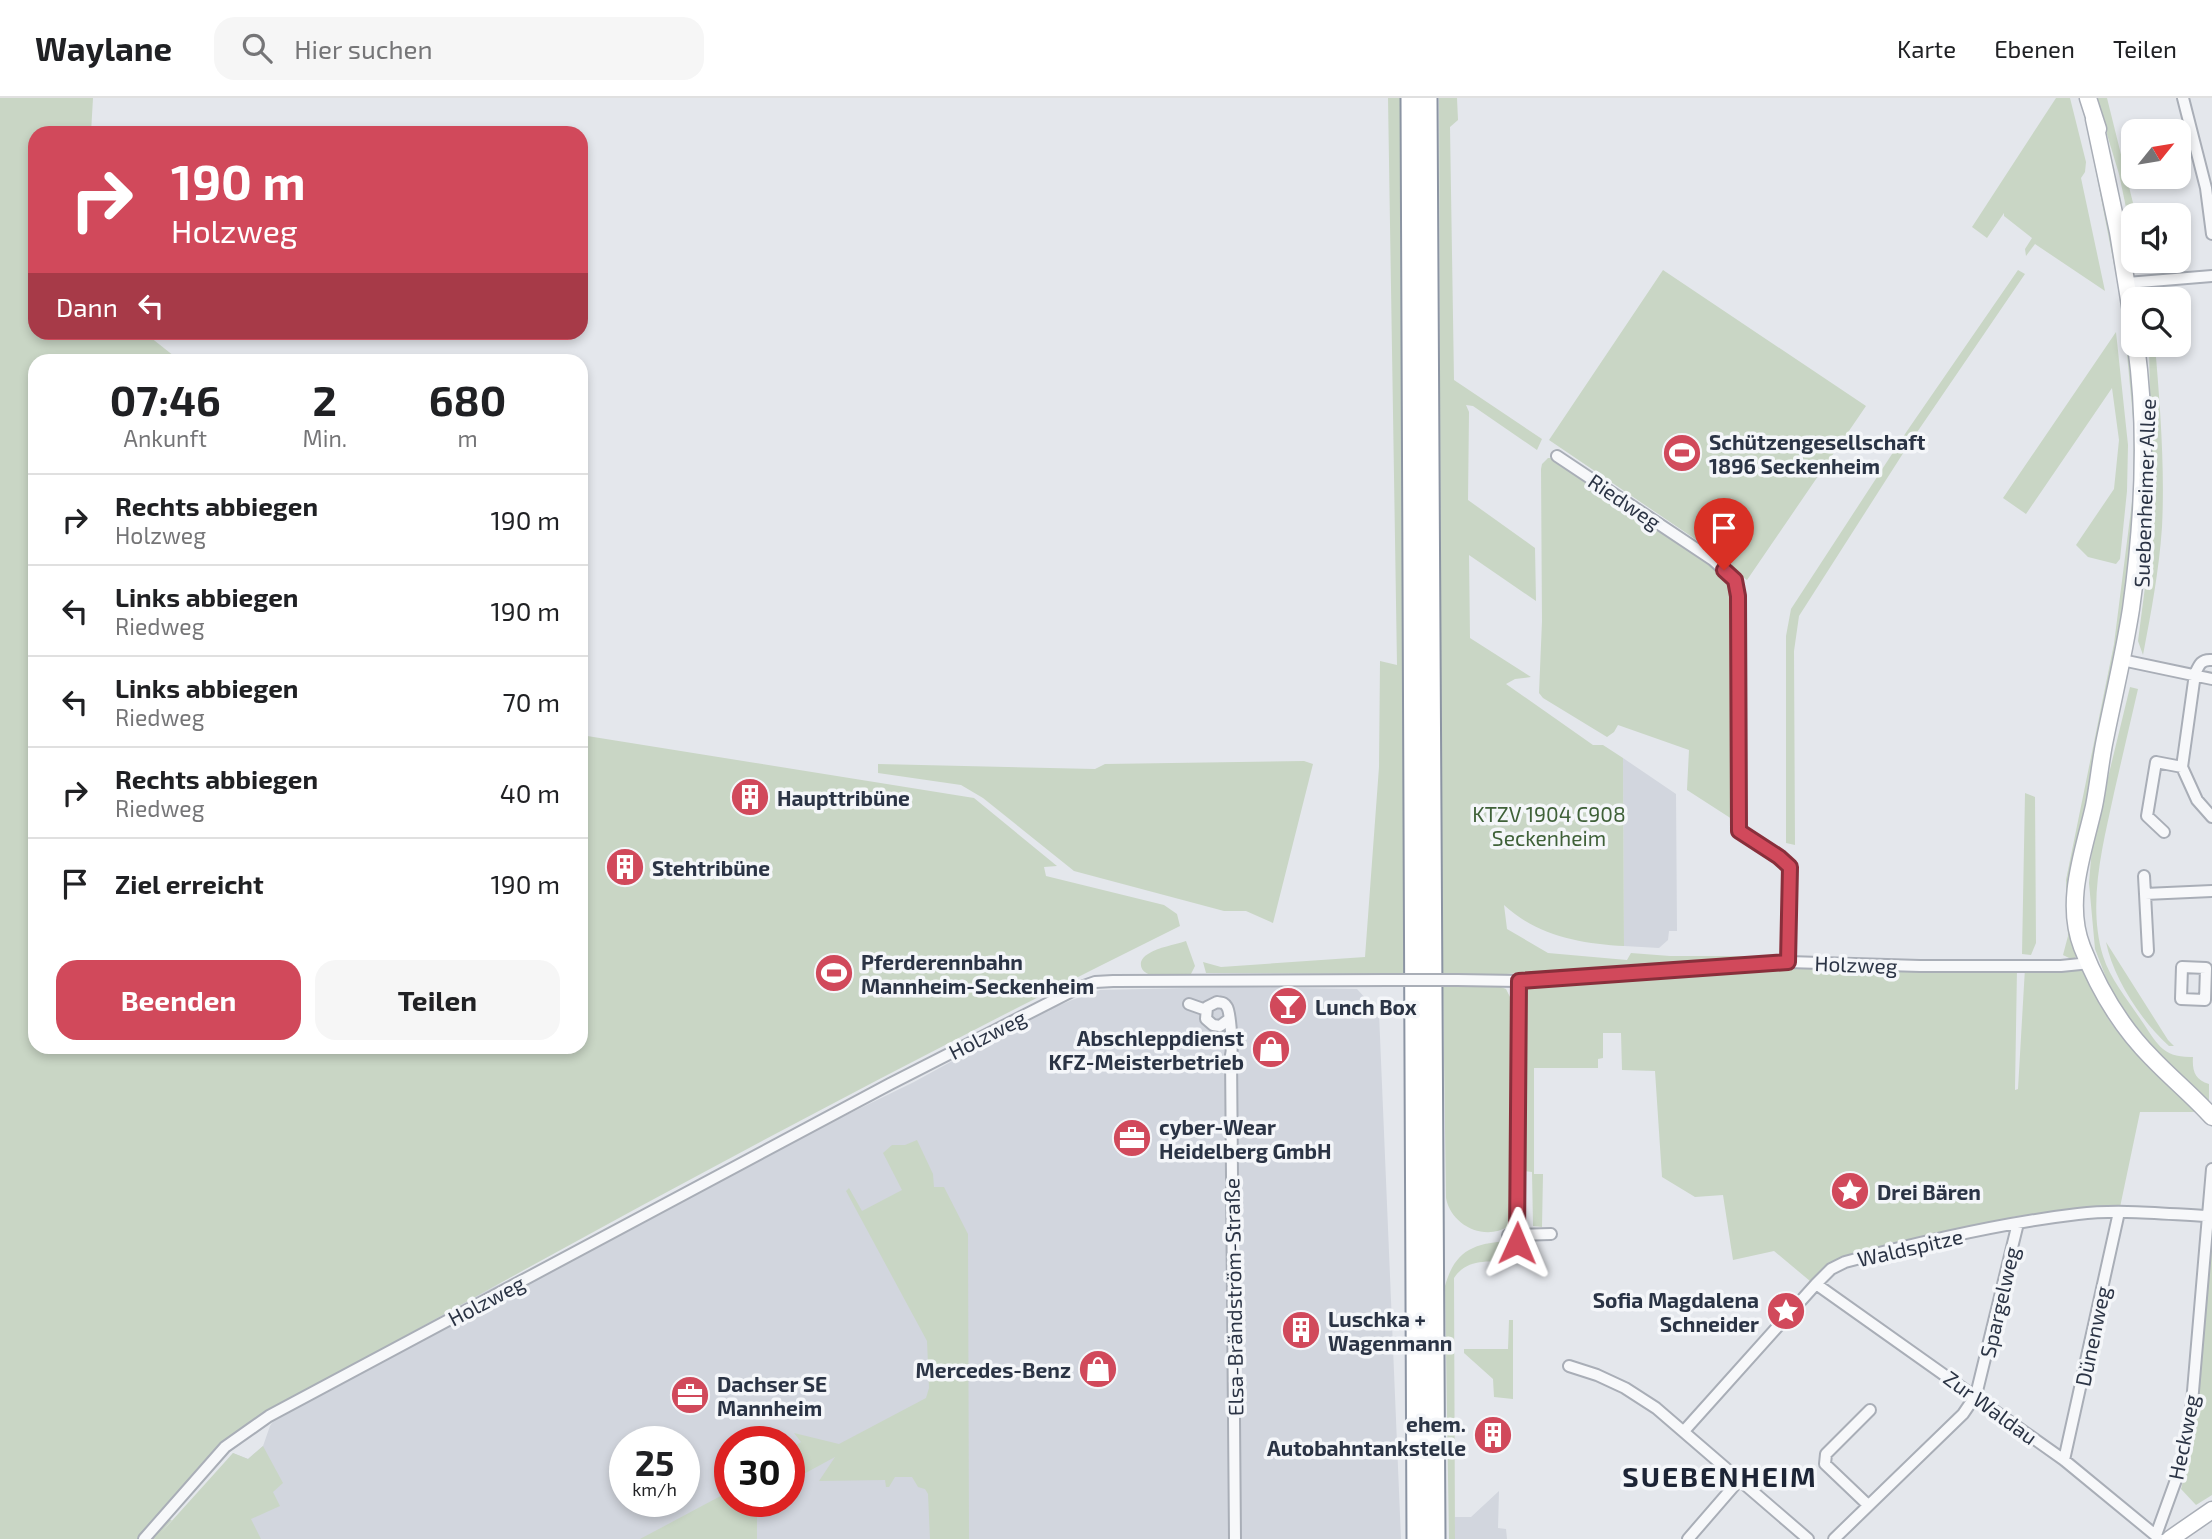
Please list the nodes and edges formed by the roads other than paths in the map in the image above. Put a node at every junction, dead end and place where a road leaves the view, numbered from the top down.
1 (1411, 98) edge
2 (1427, 98) edge
3 (2088, 98) edge
4 (2183, 98) edge
5 (2209, 188) edge
6 (2212, 234) edge
7 (2211, 273) edge
8 (2132, 282) junction
9 (2132, 287) edge
10 (2134, 287) edge
11 (2137, 357) edge
12 (2146, 357) edge
13 (1557, 456) dead end
14 (2212, 660) edge
15 (2127, 661) junction
16 (2195, 674) junction
17 (2212, 679) edge
18 (2182, 767) junction
19 (2212, 817) edge
20 (2164, 832) dead end
21 (2144, 876) dead end
22 (2212, 891) edge
23 (2145, 894) junction
24 (2148, 951) dead end
25 (1788, 962) junction
26 (2090, 963) junction
27 (1216, 980) junction
28 (1519, 981) junction
29 (1217, 1002) junction
30 (1189, 1004) dead end
31 (1206, 1010) junction
32 (1228, 1020) junction
33 (1217, 1026) junction
34 (1231, 1055) junction
35 (2212, 1117) edge
36 (2212, 1169) edge
37 (2119, 1212) junction
38 (2207, 1216) junction
39 (2018, 1223) junction
40 (1551, 1234) dead end
41 (1816, 1284) junction
42 (1569, 1367) dead end
43 (1976, 1395) junction
44 (1870, 1410) dead end
45 (1684, 1431) junction
46 (2064, 1460) junction
47 (1740, 1479) junction
48 (1868, 1505) junction
49 (2212, 1510) edge
50 (2162, 1538) edge
51 (144, 1539) edge
52 (1235, 1539) edge
53 (1417, 1539) edge
54 (1435, 1539) edge
55 (1688, 1539) edge
56 (1808, 1539) edge
57 (1834, 1539) edge

1 - 53 highway
2 - 54 highway
3 - 8 main road
4 - 5 street
5 - 6 street
7 - 8 street
8 - 9 main road
8 - 10 main road
11 - 15 main road, Suebenheimer Allee
12 - 15 main road, Suebenheimer Allee
13 - 25 street, Riedweg
14 - 16 street
15 - 16 street
15 - 26 main road, Suebenheimer Allee
16 - 17 street
16 - 18 street
18 - 19 street
18 - 20 street
21 - 23 street
22 - 23 street
23 - 24 street
25 - 26 street, Holzweg
25 - 28 street, Holzweg
26 - 35 main road, Suebenheimer Allee
27 - 28 street, Holzweg, bridge
27 - 29 street
27 - 51 street, Holzweg
28 - 40 street
29 - 31 street
29 - 32 street
30 - 31 street
31 - 33 street
32 - 33 street
32 - 34 street, Elsa-Brändström-Straße
33 - 34 street, Elsa-Brändström-Straße
34 - 52 street, Elsa-Brändström-Straße
36 - 38 street, Heckweg
37 - 38 street, Waldspitze
37 - 39 street, Waldspitze
37 - 46 street, Dünenweg
38 - 50 street, Heckweg
39 - 41 street, Waldspitze
39 - 43 street, Spargelweg
41 - 43 street, Zur Waldau
41 - 45 street, Waldspitze
42 - 45 street
43 - 46 street, Zur Waldau
43 - 48 street, Spargelweg
44 - 48 street
45 - 47 street
46 - 50 street, Zur Waldau
47 - 55 street
47 - 56 street
48 - 57 street, Spargelweg
49 - 50 main road

